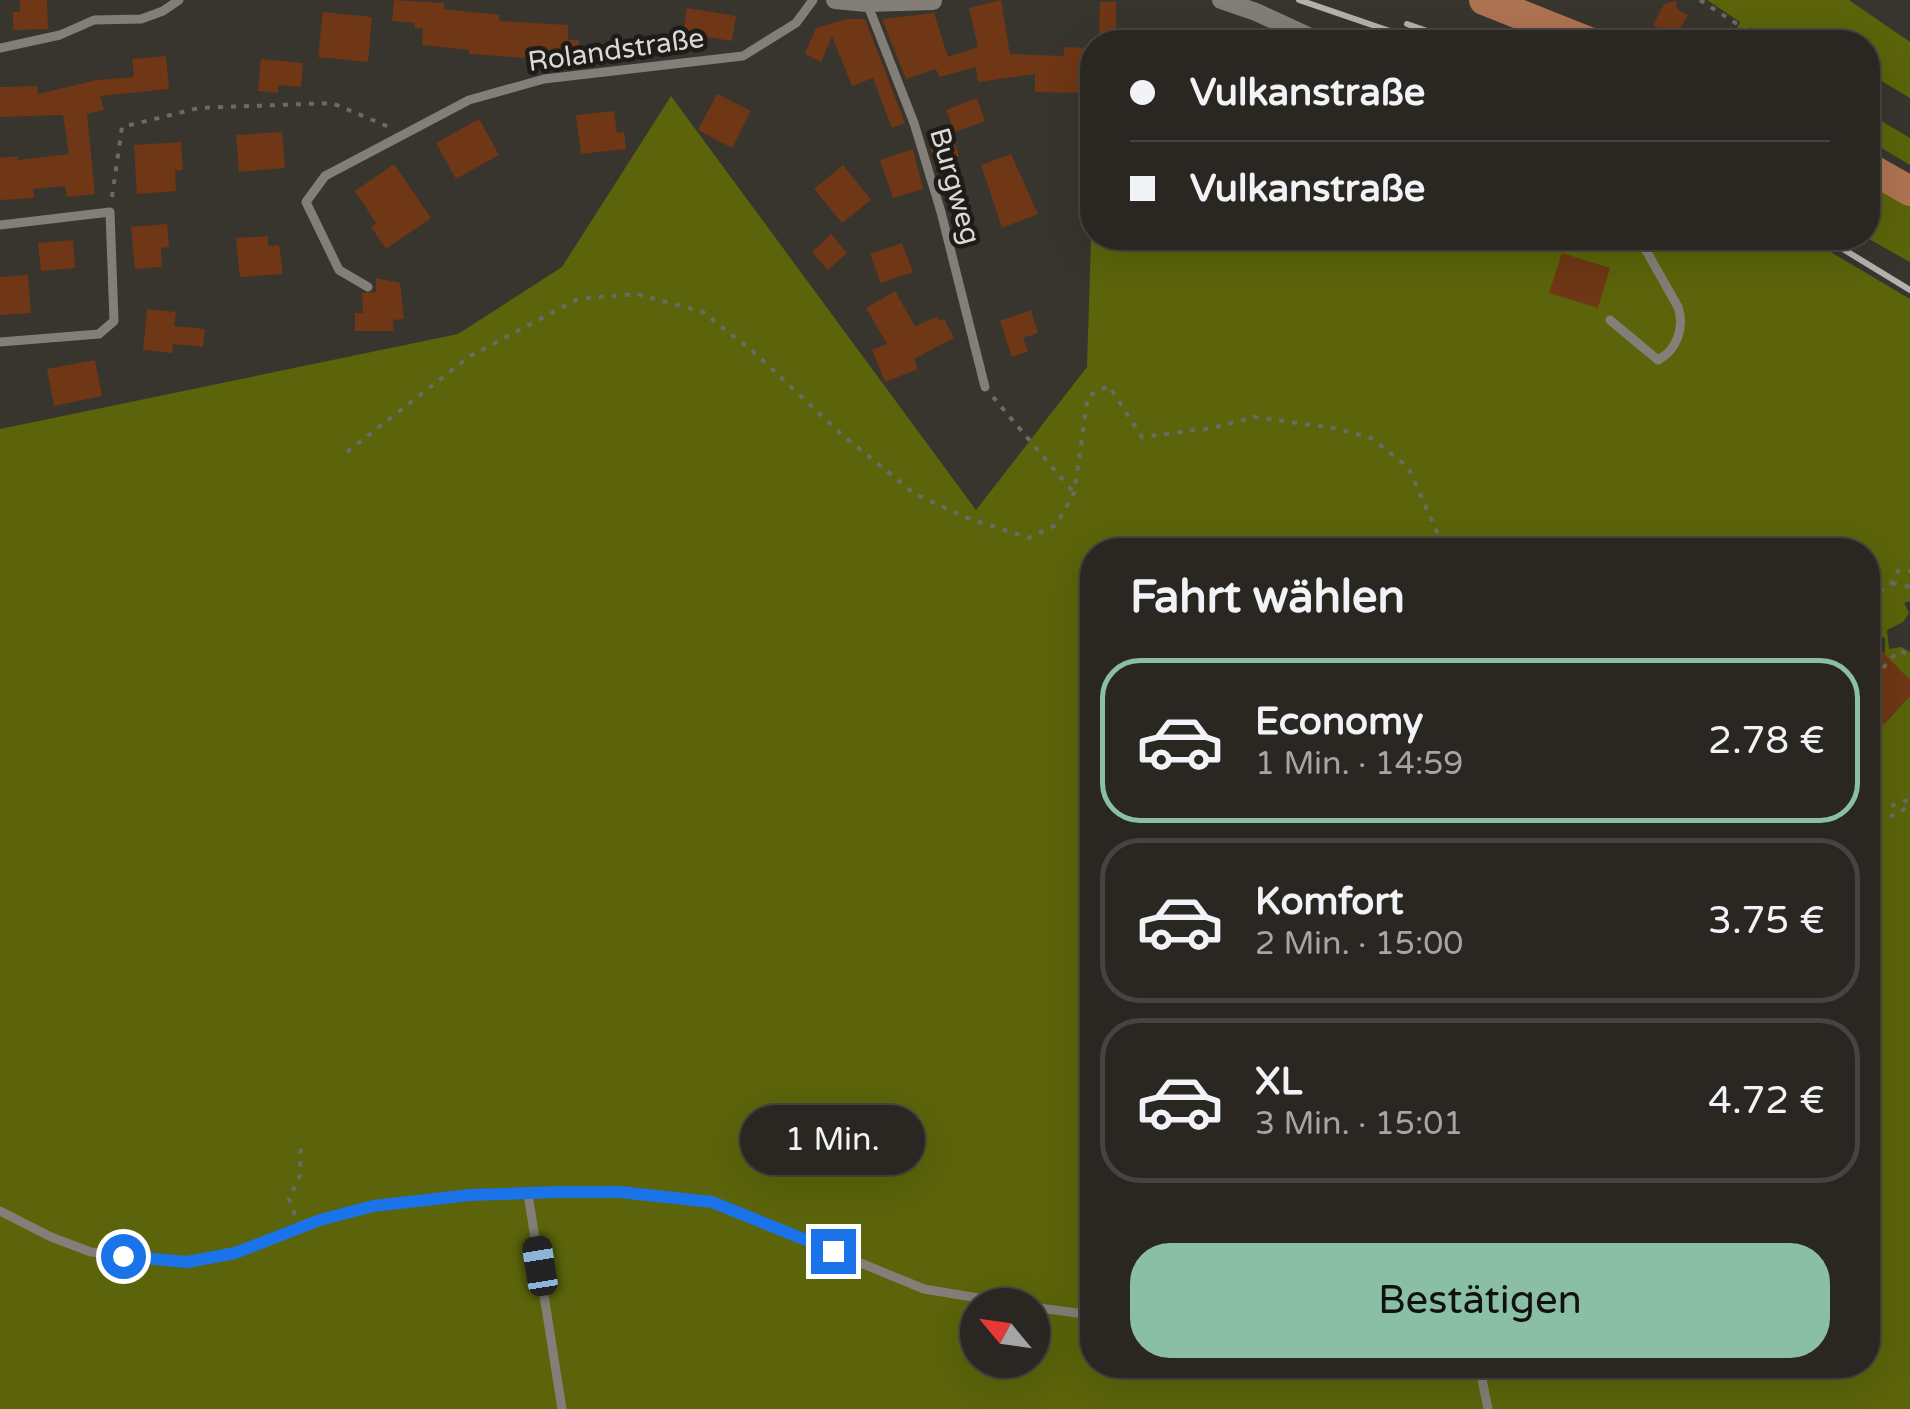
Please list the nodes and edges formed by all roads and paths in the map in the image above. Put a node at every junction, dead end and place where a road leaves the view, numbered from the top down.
1 (180, 0) edge
2 (813, 0) edge
3 (834, 0) edge
4 (1221, 0) edge
5 (1484, 0) edge
6 (1700, 0) edge
7 (933, 1) edge
8 (857, 2) edge
9 (1296, 30) edge
10 (1559, 30) edge
11 (1746, 30) edge
12 (0, 48) edge
13 (406, 134) junction
14 (1880, 175) edge
15 (1910, 191) edge
16 (110, 212) junction
17 (0, 225) edge
18 (1646, 250) edge
19 (368, 287) dead end
20 (1610, 320) dead end
21 (0, 342) edge
22 (985, 387) joint
23 (348, 452) dead end
24 (1074, 493) junction
25 (1440, 538) edge
26 (1910, 571) edge
27 (1892, 583) junction
28 (1910, 587) edge
29 (1880, 590) edge
30 (1910, 657) edge
31 (1883, 668) dead end
32 (301, 1140) dead end
33 (528, 1194) junction
34 (0, 1211) edge
35 (299, 1229) junction
36 (960, 1295) edge
37 (1050, 1310) edge
38 (1080, 1314) edge
39 (1482, 1378) edge
40 (562, 1409) edge
41 (1488, 1409) edge

1 - 12 lane
2 - 13 lane, Rolandstraße
3 - 8 street
4 - 9 street
5 - 10 main road
6 - 11 path
7 - 8 street
8 - 22 lane, Burgweg
13 - 16 path
13 - 19 lane, Rolandstraße
14 - 15 main road
16 - 17 lane
16 - 21 lane
18 - 20 lane
22 - 24 path
23 - 24 path
24 - 25 path
26 - 27 path
27 - 28 path
27 - 29 path
30 - 31 path
32 - 35 path
33 - 35 lane
33 - 36 lane
33 - 40 lane
34 - 35 lane
37 - 38 lane
39 - 41 lane

